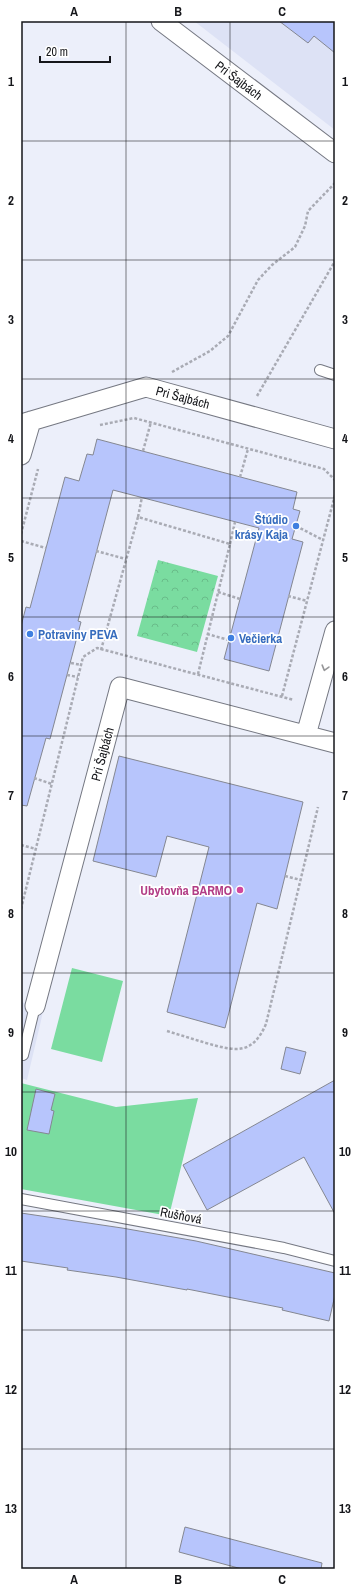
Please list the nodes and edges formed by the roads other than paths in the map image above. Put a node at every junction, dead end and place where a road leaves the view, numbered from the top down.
1 (161, 21) edge
2 (335, 153) edge
3 (320, 370) dead end
4 (335, 375) edge
5 (26, 422) edge
6 (335, 439) edge
7 (21, 454) edge
8 (335, 631) edge
9 (306, 735) junction
10 (335, 743) edge
11 (36, 1006) joint
12 (21, 1054) edge
13 (21, 1199) edge
14 (335, 1261) edge

1 - 2 street, Pri Šajbách
3 - 4 lane
5 - 6 street, Pri Šajbách
5 - 7 street, Pri Šajbách
8 -> 9 street
9 - 10 street, Pri Šajbách
9 - 11 street, Pri Šajbách
11 - 12 lane
13 - 14 lane, Rušňová

